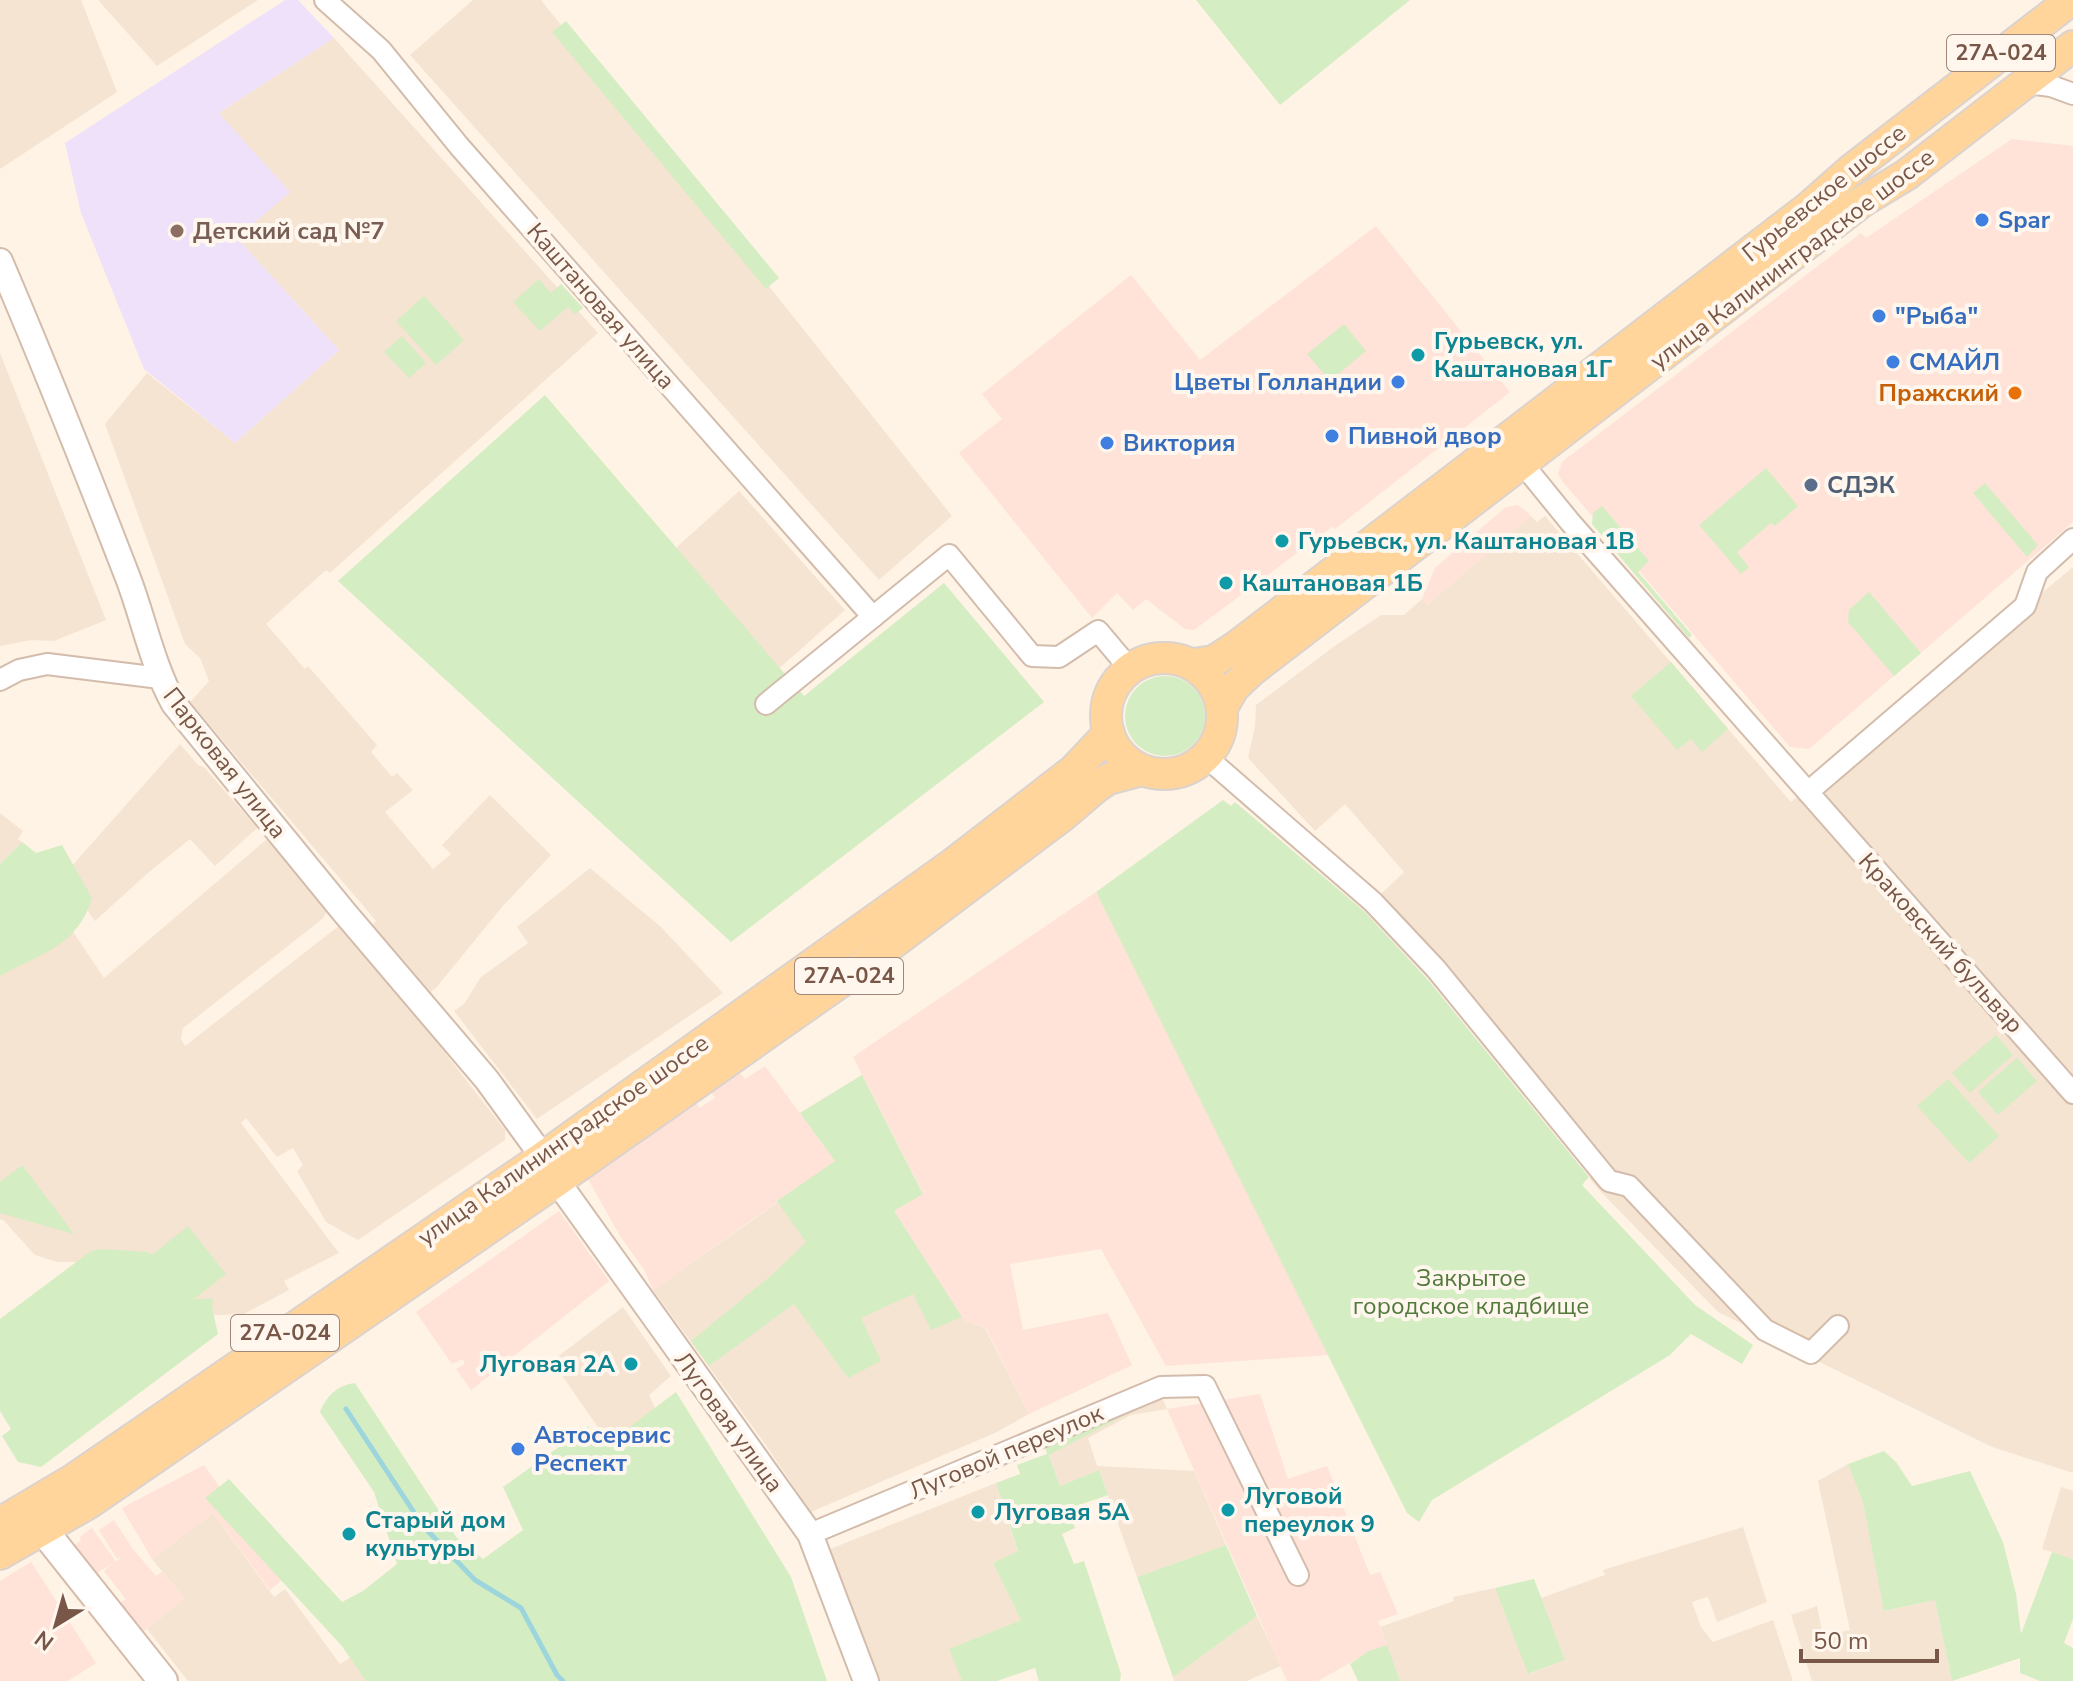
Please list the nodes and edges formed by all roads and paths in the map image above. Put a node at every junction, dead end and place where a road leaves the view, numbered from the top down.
1 (325, 0) edge
2 (2071, 0) edge
3 (2073, 46) edge
4 (2026, 83) junction
5 (2073, 94) edge
6 (0, 261) edge
7 (1522, 463) junction
8 (2073, 539) edge
9 (873, 617) junction
10 (1193, 664) junction
11 (1130, 669) junction
12 (160, 678) junction
13 (0, 680) edge
14 (766, 704) dead end
15 (1223, 706) junction
16 (1109, 733) junction
17 (1206, 757) junction
18 (1138, 771) junction
19 (1808, 792) junction
20 (2073, 1093) edge
21 (550, 1169) junction
22 (1838, 1326) dead end
23 (35, 1518) junction
24 (0, 1523) edge
25 (810, 1534) junction
26 (0, 1554) edge
27 (1298, 1575) dead end
28 (163, 1681) edge
29 (866, 1681) edge

1 - 9 street, Каштановая улица
2 - 10 main road, Гурьевское шоссе / 27А-024
3 - 4 main road, улица Калининградское шоссе
4 - 5 street
4 - 7 main road, улица Калининградское шоссе
6 - 12 street, Парковая улица
7 - 15 main road, улица Калининградское шоссе
7 - 19 street, Краковский бульвар
8 - 19 street
9 - 11 street
9 - 14 street
10 - 11 main road, 27А-024
10 - 15 main road
11 - 16 main road
12 - 13 street
12 - 21 street, Парковая улица
15 - 17 main road
16 - 18 main road
16 - 21 main road, улица Калининградское шоссе / 27А-024
17 - 18 main road, 27А-024
17 - 22 street
18 - 21 main road, улица Калининградское шоссе / 27А-024
19 - 20 street, Краковский бульвар
21 - 23 main road, улица Калининградское шоссе / 27А-024
21 - 25 street, Луговая улица
23 - 24 main road, улица Калининградское шоссе / 27А-024
23 - 26 main road, 27А-024
23 - 28 main road
25 - 27 street, Луговой переулок
25 - 29 street, Луговая улица

